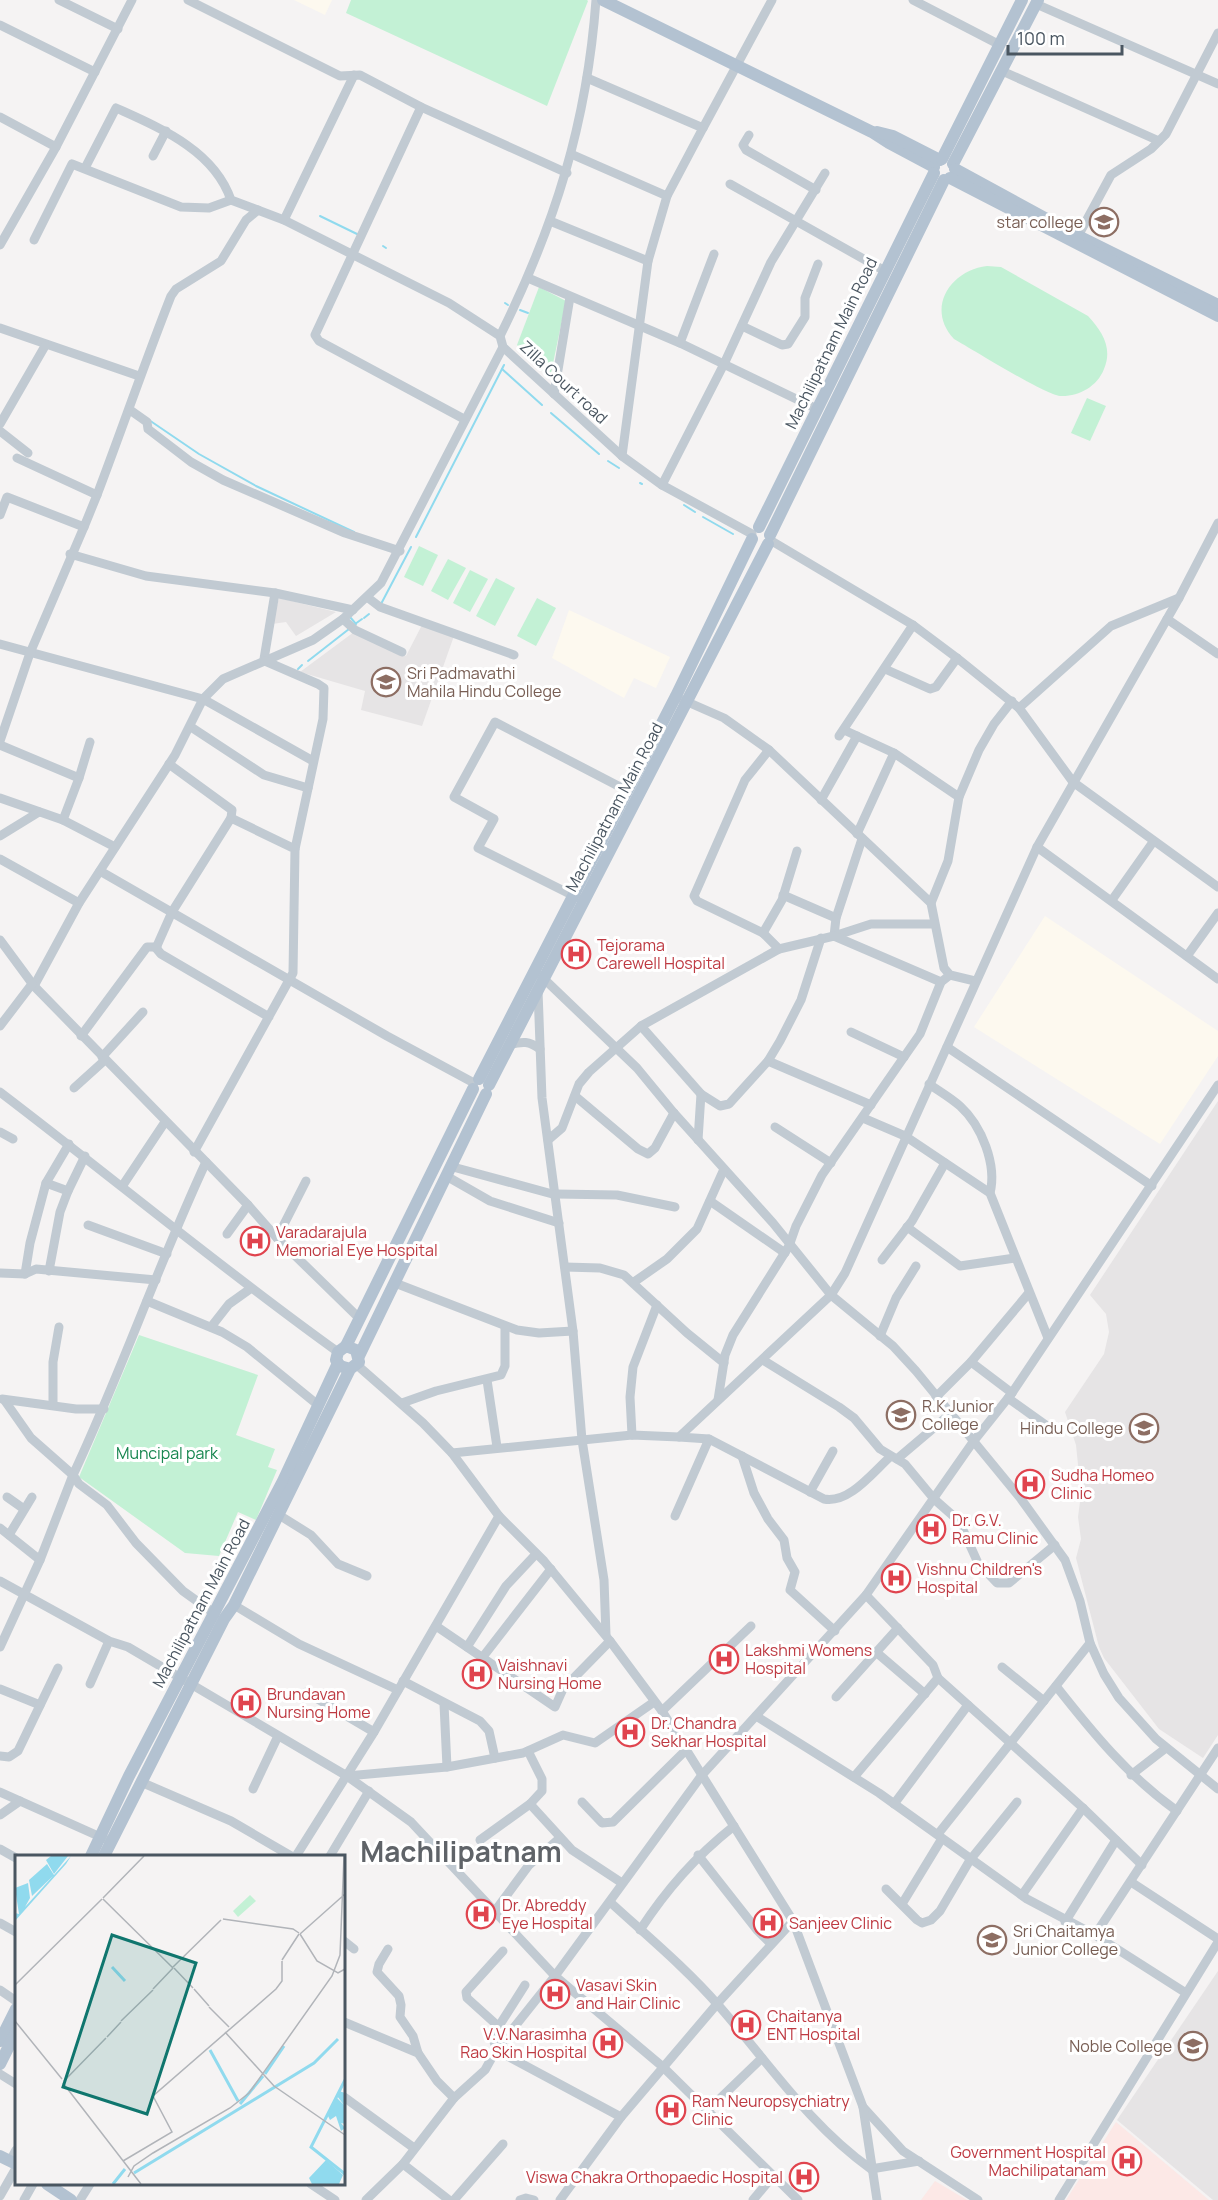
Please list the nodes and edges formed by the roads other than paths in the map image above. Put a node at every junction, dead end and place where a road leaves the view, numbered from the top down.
1 (59, 0) edge
2 (132, 0) edge
3 (188, 0) edge
4 (596, 0) edge
5 (603, 0) edge
6 (772, 0) edge
7 (913, 0) edge
8 (1022, 0) edge
9 (1037, 2) edge
10 (0, 25) edge
11 (118, 29) junction
12 (1218, 33) edge
13 (1000, 45) junction
14 (738, 65) junction
15 (1002, 71) junction
16 (95, 72) junction
17 (1196, 74) junction
18 (354, 75) junction
19 (587, 78) junction
20 (1218, 84) edge
21 (421, 107) junction
22 (0, 117) edge
23 (703, 128) junction
24 (166, 131) junction
25 (749, 135) dead end
26 (1159, 141) junction
27 (56, 147) junction
28 (571, 154) junction
29 (153, 156) dead end
30 (85, 168) junction
31 (944, 169) junction
32 (567, 173) junction
33 (825, 173) dead end
34 (730, 184) dead end
35 (816, 190) junction
36 (667, 196) junction
37 (231, 200) junction
38 (258, 210) junction
39 (284, 220) junction
40 (550, 221) junction
41 (795, 221) junction
42 (1078, 236) junction
43 (34, 240) dead end
44 (0, 243) edge
45 (714, 254) dead end
46 (354, 255) junction
47 (648, 261) junction
48 (818, 264) dead end
49 (885, 271) junction
50 (528, 278) junction
51 (570, 297) junction
52 (1218, 305) edge
53 (1218, 316) edge
54 (742, 326) junction
55 (0, 328) edge
56 (641, 328) junction
57 (500, 336) junction
58 (680, 343) junction
59 (45, 346) junction
60 (503, 347) junction
61 (724, 364) junction
62 (139, 376) junction
63 (554, 394) junction
64 (817, 409) junction
65 (130, 410) junction
66 (464, 419) junction
67 (0, 424) edge
68 (0, 431) edge
69 (27, 453) dead end
70 (622, 456) junction
71 (17, 458) dead end
72 (663, 485) junction
73 (97, 495) junction
74 (0, 514) edge
75 (1218, 524) edge
76 (84, 527) junction
77 (754, 533) junction
78 (769, 539) junction
79 (400, 551) junction
80 (70, 554) junction
81 (275, 593) junction
82 (367, 597) junction
83 (1179, 598) junction
84 (352, 610) junction
85 (343, 619) junction
86 (1167, 619) junction
87 (912, 626) junction
88 (0, 644) edge
89 (402, 652) dead end
90 (30, 653) junction
91 (1218, 654) edge
92 (514, 655) dead end
93 (957, 658) junction
94 (265, 660) junction
95 (885, 669) junction
96 (203, 699) junction
97 (682, 699) junction
98 (1012, 701) junction
99 (1019, 708) junction
100 (191, 727) junction
101 (857, 736) junction
102 (90, 742) dead end
103 (0, 743) edge
104 (769, 750) junction
105 (894, 753) junction
106 (313, 761) junction
107 (169, 764) junction
108 (79, 778) junction
109 (1073, 782) junction
110 (308, 788) junction
111 (626, 790) junction
112 (959, 797) junction
113 (0, 798) edge
114 (821, 800) junction
115 (39, 813) junction
116 (231, 818) junction
117 (63, 820) junction
118 (0, 836) edge
119 (860, 837) junction
120 (1154, 842) junction
121 (115, 847) junction
122 (1037, 847) junction
123 (295, 849) junction
124 (797, 851) dead end
125 (0, 859) edge
126 (100, 871) junction
127 (1218, 887) edge
128 (572, 895) junction
129 (783, 896) junction
130 (1112, 900) junction
131 (584, 901) junction
132 (79, 903) junction
133 (931, 903) junction
134 (172, 912) junction
135 (1218, 913) edge
136 (836, 918) junction
137 (934, 924) junction
138 (763, 933) junction
139 (834, 936) junction
140 (820, 938) junction
141 (0, 940) edge
142 (157, 947) junction
143 (779, 949) junction
144 (1187, 956) junction
145 (541, 973) junction
146 (950, 975) junction
147 (1218, 978) edge
148 (290, 981) junction
149 (975, 981) junction
150 (940, 982) junction
151 (33, 985) junction
152 (143, 1012) dead end
153 (269, 1017) junction
154 (0, 1026) edge
155 (640, 1026) junction
156 (851, 1032) dead end
157 (81, 1035) junction
158 (509, 1046) junction
159 (947, 1047) junction
160 (615, 1048) junction
161 (540, 1049) junction
162 (904, 1057) junction
163 (103, 1058) junction
164 (768, 1061) junction
165 (929, 1084) junction
166 (1218, 1085) edge
167 (480, 1086) junction
168 (74, 1088) dead end
169 (0, 1092) edge
170 (701, 1094) junction
171 (575, 1096) junction
172 (871, 1106) junction
173 (674, 1113) junction
174 (862, 1118) junction
175 (165, 1122) junction
176 (775, 1127) dead end
177 (0, 1132) edge
178 (905, 1136) junction
179 (13, 1139) dead end
180 (548, 1140) junction
181 (698, 1140) junction
182 (69, 1144) junction
183 (194, 1152) junction
184 (85, 1156) junction
185 (206, 1162) junction
186 (831, 1163) junction
187 (945, 1163) junction
188 (724, 1169) junction
189 (450, 1172) junction
190 (306, 1182) dead end
191 (46, 1183) junction
192 (123, 1185) junction
193 (1152, 1186) junction
194 (68, 1191) junction
195 (990, 1193) junction
196 (556, 1195) junction
197 (710, 1201) junction
198 (248, 1205) junction
199 (675, 1207) dead end
200 (559, 1222) junction
201 (88, 1225) dead end
202 (907, 1227) junction
203 (175, 1230) junction
204 (226, 1234) dead end
205 (277, 1238) junction
206 (787, 1249) junction
207 (167, 1254) junction
208 (1015, 1258) junction
209 (882, 1260) dead end
210 (916, 1266) dead end
211 (565, 1268) junction
212 (49, 1271) junction
213 (0, 1273) edge
214 (25, 1274) junction
215 (156, 1280) junction
216 (634, 1282) junction
217 (395, 1283) junction
218 (250, 1289) junction
219 (1028, 1294) junction
220 (831, 1295) junction
221 (147, 1301) junction
222 (657, 1305) junction
223 (360, 1319) junction
224 (59, 1326) dead end
225 (505, 1327) junction
226 (211, 1328) junction
227 (573, 1330) junction
228 (880, 1336) junction
229 (1048, 1338) junction
230 (340, 1354) junction
231 (763, 1360) junction
232 (971, 1362) junction
233 (355, 1363) junction
234 (724, 1363) junction
235 (487, 1380) junction
236 (1010, 1395) junction
237 (936, 1397) junction
238 (2, 1400) edge
239 (718, 1400) junction
240 (402, 1403) junction
241 (53, 1405) junction
242 (318, 1405) junction
243 (104, 1409) junction
244 (949, 1415) junction
245 (1047, 1426) dead end
246 (632, 1435) junction
247 (680, 1437) junction
248 (709, 1439) junction
249 (582, 1440) junction
250 (973, 1442) junction
251 (497, 1448) junction
252 (833, 1451) dead end
253 (452, 1453) junction
254 (742, 1456) junction
255 (893, 1458) junction
256 (73, 1475) junction
257 (810, 1492) junction
258 (7, 1497) dead end
259 (32, 1497) dead end
260 (934, 1499) junction
261 (24, 1509) junction
262 (279, 1515) junction
263 (499, 1516) junction
264 (675, 1516) dead end
265 (0, 1528) edge
266 (9, 1535) junction
267 (1055, 1545) junction
268 (536, 1554) junction
269 (40, 1560) junction
270 (551, 1569) junction
271 (367, 1576) dead end
272 (0, 1581) edge
273 (23, 1592) junction
274 (866, 1595) junction
275 (234, 1605) junction
276 (215, 1614) junction
277 (436, 1626) junction
278 (751, 1626) dead end
279 (898, 1628) junction
280 (835, 1631) junction
281 (608, 1638) junction
282 (109, 1641) junction
283 (1090, 1643) junction
284 (0, 1647) edge
285 (467, 1647) junction
286 (876, 1652) junction
287 (482, 1658) junction
288 (1002, 1667) dead end
289 (58, 1668) dead end
290 (938, 1678) junction
291 (185, 1681) junction
292 (403, 1681) junction
293 (90, 1684) dead end
294 (1056, 1686) junction
295 (0, 1689) edge
296 (398, 1690) junction
297 (306, 1692) dead end
298 (926, 1694) junction
299 (836, 1697) dead end
300 (1044, 1701) junction
301 (654, 1702) junction
302 (444, 1704) junction
303 (40, 1705) junction
304 (968, 1705) junction
305 (662, 1711) junction
306 (756, 1716) junction
307 (374, 1732) junction
308 (278, 1736) junction
309 (1010, 1745) junction
310 (1166, 1748) junction
311 (1218, 1748) edge
312 (686, 1750) junction
313 (528, 1751) junction
314 (0, 1756) edge
315 (495, 1758) junction
316 (447, 1767) junction
317 (1131, 1774) junction
318 (702, 1775) junction
319 (347, 1776) junction
320 (1200, 1776) junction
321 (854, 1777) junction
322 (141, 1782) junction
323 (253, 1789) dead end
324 (1218, 1789) edge
325 (369, 1791) junction
326 (0, 1792) edge
327 (20, 1801) junction
328 (582, 1802) dead end
329 (1017, 1802) dead end
330 (530, 1804) junction
331 (894, 1804) junction
332 (1083, 1808) junction
333 (1177, 1811) junction
334 (0, 1815) edge
335 (734, 1826) junction
336 (939, 1837) junction
337 (560, 1838) junction
338 (106, 1840) junction
339 (480, 1840) dead end
340 (1116, 1840) junction
341 (0, 1849) edge
342 (93, 1855) edge
343 (104, 1855) edge
344 (288, 1855) edge
345 (297, 1855) edge
346 (331, 1855) edge
347 (698, 1855) junction
348 (15, 1857) edge
349 (970, 1860) junction
350 (1142, 1865) junction
351 (1131, 1882) junction
352 (622, 1883) junction
353 (886, 1889) dead end
354 (1022, 1895) junction
355 (609, 1902) junction
356 (902, 1904) junction
357 (495, 1911) junction
358 (793, 1921) junction
359 (1065, 1922) junction
360 (0, 1923) edge
361 (640, 1930) junction
362 (15, 1931) edge
363 (1095, 1935) junction
364 (1218, 1941) edge
365 (345, 1942) edge
366 (771, 1944) junction
367 (354, 1949) dead end
368 (388, 1949) dead end
369 (503, 1951) dead end
370 (555, 1976) junction
371 (525, 1985) dead end
372 (0, 1990) edge
373 (1186, 1994) junction
374 (15, 2000) edge
375 (717, 2004) junction
376 (15, 2014) edge
377 (345, 2022) edge
378 (498, 2026) junction
379 (8, 2047) edge
380 (496, 2049) junction
381 (418, 2053) junction
382 (762, 2058) junction
383 (0, 2064) edge
384 (663, 2067) junction
385 (0, 2074) edge
386 (15, 2083) edge
387 (345, 2098) edge
388 (454, 2098) junction
389 (863, 2107) junction
390 (707, 2111) junction
391 (621, 2117) junction
392 (503, 2144) dead end
393 (414, 2148) junction
394 (0, 2150) edge
395 (919, 2161) junction
396 (10, 2162) edge
397 (403, 2164) junction
398 (871, 2169) junction
399 (774, 2176) junction
400 (32, 2185) edge
401 (48, 2185) edge
402 (89, 2185) edge
403 (312, 2185) edge
404 (0, 2196) edge
405 (64, 2198) edge
406 (796, 2199) edge
407 (24, 2200) edge
408 (80, 2200) edge
409 (335, 2200) edge
410 (366, 2200) edge
411 (449, 2200) edge
412 (454, 2200) edge
413 (520, 2200) edge
414 (534, 2200) edge
415 (560, 2200) edge
416 (753, 2200) edge
417 (877, 2200) edge
418 (978, 2200) edge
419 (1059, 2200) edge

1 - 11 street
2 - 11 street
3 - 18 street
4 - 19 street
5 - 14 main road
6 - 14 street
7 - 13 street
8 - 13 main road, Machilipatnam Main Road
9 - 15 main road, Machilipatnam Main Road
9 - 17 street
10 - 16 street
11 - 16 street
12 - 17 street
13 - 31 main road, Machilipatnam Main Road
14 - 23 street
14 - 31 main road
15 - 26 street
15 - 31 main road, Machilipatnam Main Road
16 - 27 street
17 - 20 street
17 - 26 street
18 - 21 street
18 - 39 street
19 - 23 street
19 - 28 street
21 - 32 street
21 - 46 street
22 - 27 street
23 - 36 street
24 - 29 street
24 - 30 street
24 - 37 street
25 - 35 street
26 - 42 street
27 - 44 street
28 - 32 street
28 - 36 street
30 - 37 street
30 - 43 street
31 - 42 main road
31 - 49 main road, Machilipatnam Main Road
31 - 53 main road
31 - 78 main road, Machilipatnam Main Road
32 - 40 street
33 - 35 street
34 - 41 street
35 - 41 street
36 - 47 street
37 - 38 street, Zilla Court road
38 - 39 street, Zilla Court road
38 - 62 street
39 - 46 street, Zilla Court road
40 - 47 street
40 - 50 street
41 - 49 street
41 - 54 street
42 - 52 main road
45 - 58 street
46 - 57 street, Zilla Court road
46 - 66 street
47 - 56 street
48 - 54 street
49 - 64 main road, Machilipatnam Main Road
50 - 51 street
50 - 57 street
51 - 56 street
51 - 63 street
54 - 61 street
55 - 59 street
56 - 58 street
56 - 70 street
57 - 60 street, Zilla Court road
58 - 61 street
59 - 62 street
59 - 67 street
60 - 63 street, Zilla Court road
60 - 66 street
61 - 64 street
61 - 72 street
62 - 65 street
63 - 70 street, Zilla Court road
64 - 77 main road, Machilipatnam Main Road
65 - 73 street
65 - 79 street
66 - 79 street
68 - 69 street
70 - 72 street, Zilla Court road
71 - 73 street
72 - 77 street, Zilla Court road
73 - 76 street
74 - 76 street
75 - 83 street
76 - 80 street
77 - 78 main road
77 - 97 main road, Machilipatnam Main Road
78 - 87 street
78 - 97 main road, Machilipatnam Main Road
79 - 82 street
80 - 81 street
80 - 90 street
81 - 84 street
81 - 94 street
82 - 84 street
82 - 92 street
83 - 86 street
83 - 99 street
84 - 85 street
85 - 89 street
85 - 94 street
86 - 91 street
86 - 109 street
87 - 93 street
87 - 95 street
88 - 90 street
90 - 96 street
90 - 103 street
93 - 95 street
93 - 98 street
94 - 96 street
94 - 106 street
95 - 101 street
96 - 100 street
96 - 106 street
97 - 104 street
97 - 111 main road, Machilipatnam Main Road
97 - 131 main road, Machilipatnam Main Road
98 - 99 street
98 - 112 street
99 - 109 street
100 - 107 street
100 - 110 street
101 - 105 street
101 - 114 street
102 - 108 street
103 - 108 street
104 - 114 street
104 - 138 street
105 - 112 street
105 - 119 street
106 - 110 street
107 - 116 street
107 - 121 street
108 - 117 street
109 - 120 street
109 - 122 street
110 - 123 street
111 - 128 main road, Machilipatnam Main Road
111 - 128 street
112 - 133 street
113 - 115 street
114 - 119 street
115 - 117 street
115 - 118 street
116 - 123 street
116 - 134 street
117 - 121 street
119 - 133 street
119 - 136 street
120 - 127 street
120 - 130 street
121 - 126 street
122 - 130 street
122 - 149 street
123 - 148 street
124 - 129 street
125 - 132 street
126 - 132 street
126 - 134 street
128 - 131 street
128 - 145 main road, Machilipatnam Main Road
129 - 136 street
129 - 138 street
130 - 144 street
131 - 145 main road, Machilipatnam Main Road
132 - 151 street
133 - 137 street
134 - 142 street
134 - 148 street
135 - 144 street
136 - 139 street
137 - 139 street
137 - 146 street
138 - 143 street
139 - 140 street
139 - 150 street
140 - 143 street
140 - 164 street
141 - 151 street
142 - 153 street
142 - 157 street
143 - 155 street
144 - 147 street
145 - 158 main road, Machilipatnam Main Road
145 - 160 street
145 - 161 street
145 - 167 main road, Machilipatnam Main Road
146 - 149 street
146 - 150 street
148 - 153 street
148 - 167 street
149 - 159 street
150 - 162 street
151 - 154 street
151 - 157 street
152 - 163 street
153 - 183 street
155 - 160 street
155 - 170 street
156 - 162 street
157 - 163 street
158 - 161 street
158 - 167 main road, Machilipatnam Main Road
159 - 165 street
159 - 193 street
160 - 171 street
160 - 173 street
161 - 180 street
162 - 172 street
163 - 168 street
163 - 175 street
164 - 170 street
164 - 172 street
165 - 178 street
165 - 195 street
166 - 193 street
167 - 189 main road, Machilipatnam Main Road
167 - 223 main road, Machilipatnam Main Road
169 - 182 street
170 - 181 street
171 - 173 street
171 - 180 street
172 - 174 street
173 - 181 street
174 - 178 street
174 - 186 street
175 - 183 street
175 - 192 street
176 - 186 street
177 - 179 street
178 - 187 street
178 - 220 street
180 - 196 street
181 - 188 street
182 - 184 street
182 - 191 street
183 - 185 street
184 - 192 street
184 - 194 street
185 - 198 street
185 - 203 street
186 - 206 street
187 - 195 street
187 - 202 street
188 - 197 street
188 - 206 street
189 - 196 street
189 - 200 street
189 - 217 main road, Machilipatnam Main Road
190 - 205 street
191 - 194 street
191 - 214 street
192 - 203 street
193 - 229 street
194 - 212 street
195 - 208 street
196 - 199 street
196 - 200 street
197 - 206 street
197 - 216 street
198 - 204 street
198 - 205 street
200 - 211 street
201 - 207 street
202 - 208 street
202 - 209 street
203 - 207 street
203 - 218 street
205 - 223 street
206 - 220 street
206 - 234 street
207 - 215 street
208 - 219 street
210 - 228 street
211 - 216 street
211 - 227 street
212 - 214 street
212 - 215 street
213 - 214 street
215 - 221 street
216 - 222 street
217 - 225 street
217 - 233 main road, Machilipatnam Main Road
218 - 226 street
218 - 230 street
219 - 229 street
219 - 232 street
220 - 228 street
220 - 231 street
221 - 226 street
221 - 243 street
222 - 234 street
222 - 246 street
223 - 230 main road, Machilipatnam Main Road
224 - 241 street
225 - 227 street
225 - 235 street
226 - 242 street
227 - 249 street
228 - 237 street
229 - 236 street
230 - 233 main road
230 - 233 main road
230 - 242 main road, Machilipatnam Main Road
231 - 239 street
231 - 255 street
232 - 236 street
232 - 237 street
233 - 240 street
233 - 262 main road, Machilipatnam Main Road
234 - 239 street
235 - 240 street
235 - 251 street
236 - 245 street
236 - 250 street
237 - 244 street
238 - 241 street
238 - 256 street
239 - 247 street
240 - 253 street
241 - 243 street
242 - 276 main road, Machilipatnam Main Road
243 - 256 street
244 - 250 street
244 - 255 street
246 - 247 street
246 - 249 street
247 - 248 street
248 - 254 street
248 - 264 street
249 - 251 street
249 - 281 street
250 - 260 street
250 - 267 street
251 - 253 street
252 - 257 street
253 - 263 street
254 - 257 street
254 - 280 street
255 - 257 street
255 - 260 street
256 - 269 street
256 - 276 street
258 - 261 street
259 - 261 street
260 - 267 street
260 - 274 street
261 - 266 street
262 - 271 street
262 - 275 main road, Machilipatnam Main Road
263 - 268 street
263 - 277 street
265 - 266 street
266 - 269 street
267 - 283 street
268 - 270 street
268 - 285 street
269 - 273 street
270 - 281 street
270 - 287 street
272 - 273 street
273 - 282 street
273 - 284 street
274 - 279 street
274 - 280 street
275 - 291 main road, Machilipatnam Main Road
275 - 296 street
276 - 291 main road, Machilipatnam Main Road
277 - 285 street
277 - 292 street
278 - 305 street
279 - 286 street
279 - 290 street
280 - 306 street
281 - 287 street
281 - 301 street
282 - 291 street
282 - 293 street
283 - 294 street
283 - 310 street
285 - 287 street
286 - 298 street
286 - 299 street
288 - 300 street
289 - 303 street
290 - 298 street
290 - 304 street
291 - 308 street
291 - 322 main road, Machilipatnam Main Road
291 - 338 main road, Machilipatnam Main Road
292 - 296 street
292 - 302 street
294 - 300 street
294 - 317 street
295 - 303 street
296 - 307 street
297 - 307 street
298 - 321 street
300 - 309 street
301 - 305 street
301 - 313 street
302 - 315 street
302 - 316 street
303 - 314 street
304 - 309 street
304 - 331 street
305 - 312 street
306 - 318 street
306 - 321 street
307 - 319 street
308 - 319 street
308 - 323 street
309 - 332 street
309 - 336 street
310 - 317 street
310 - 320 street
311 - 320 street
312 - 318 street
312 - 328 street
313 - 315 street
313 - 330 street
315 - 316 street
316 - 319 street
317 - 333 street
318 - 335 street
318 - 352 street
319 - 325 street
319 - 345 street
320 - 324 street
320 - 333 street
321 - 331 street
322 - 338 main road, Machilipatnam Main Road
322 - 344 street
325 - 346 street
325 - 357 street
326 - 327 street
327 - 334 street
327 - 338 street
329 - 349 street
330 - 337 street
330 - 339 street
331 - 336 street
332 - 340 street
332 - 354 street
333 - 350 street
335 - 347 street
335 - 358 street
336 - 349 street
336 - 356 street
337 - 352 street
337 - 357 street
338 - 342 main road, Machilipatnam Main Road
338 - 343 main road, Machilipatnam Main Road
340 - 350 street
340 - 359 street
341 - 348 street
347 - 361 street
347 - 366 street
349 - 354 street
349 - 356 street
350 - 351 street
351 - 363 street
351 - 364 street
352 - 355 street
353 - 356 street
354 - 359 street
355 - 361 street
355 - 370 street
357 - 370 street
358 - 366 street
358 - 389 street
359 - 363 street
360 - 362 street
361 - 375 street
363 - 373 street
364 - 373 street
365 - 367 street
366 - 375 street
368 - 381 street
369 - 378 street
370 - 380 street
370 - 384 street
371 - 378 street
372 - 374 street
373 - 419 street
375 - 382 street
375 - 384 street
376 - 379 main road
377 - 381 street
378 - 380 street
379 - 383 main road
380 - 388 street
380 - 391 street
381 - 388 street
382 - 390 street
382 - 398 street
384 - 390 street
384 - 391 street
385 - 386 street
387 - 393 street
388 - 393 street
389 - 395 street
389 - 398 street
390 - 399 street
391 - 415 street
392 - 412 street
393 - 397 street
394 - 396 main road
395 - 398 street
395 - 418 street
396 - 404 street
397 - 410 street
397 - 411 street
398 - 417 street
399 - 406 street
399 - 416 street
400 - 407 street
401 - 405 main road
402 - 408 street
403 - 409 street
413 - 414 street

